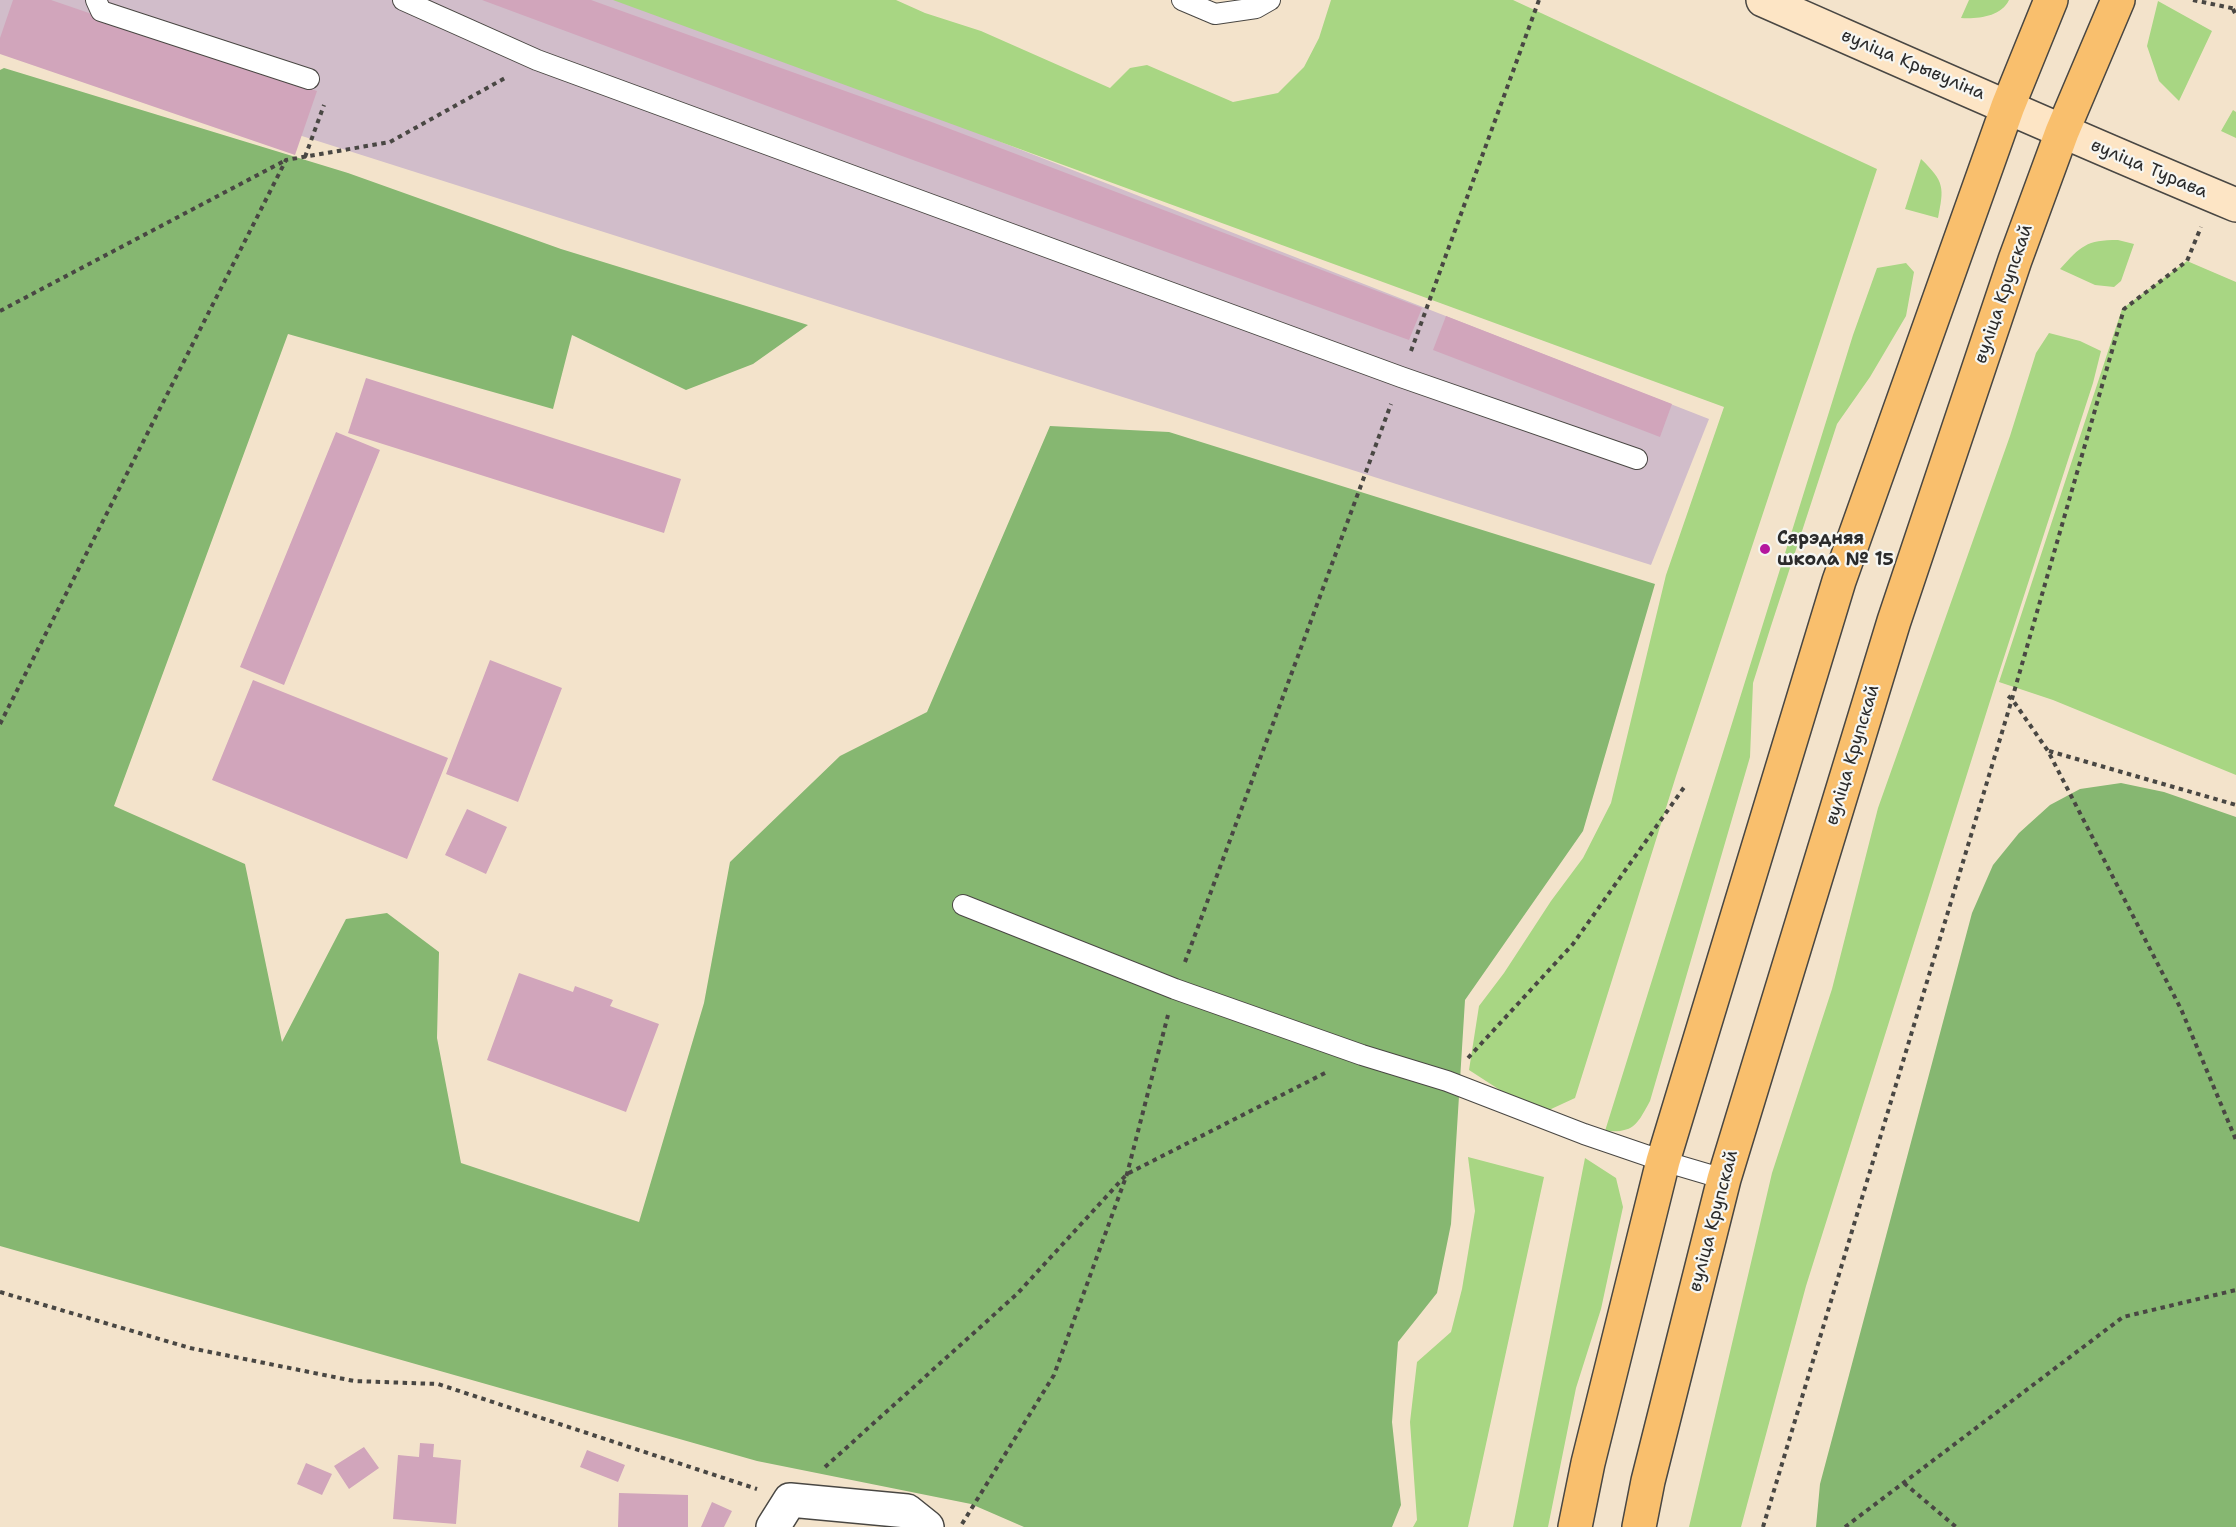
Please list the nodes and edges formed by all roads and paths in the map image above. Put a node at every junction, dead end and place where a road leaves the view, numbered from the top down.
1 (96, 0) edge
2 (404, 0) edge
3 (1182, 0) edge
4 (1270, 0) edge
5 (1539, 0) edge
6 (1763, 0) edge
7 (2051, 0) edge
8 (2118, 0) edge
9 (2193, 0) edge
10 (2235, 9) edge
11 (2236, 15) edge
12 (537, 60) junction
13 (309, 79) joint
14 (2008, 106) junction
15 (2062, 132) junction
16 (305, 157) junction
17 (286, 160) junction
18 (2225, 200) edge
19 (0, 311) edge
20 (1401, 376) junction
21 (1637, 459) dead end
22 (2008, 696) dead end
23 (2012, 699) junction
24 (0, 724) edge
25 (2048, 751) junction
26 (1685, 786) dead end
27 (2236, 805) edge
28 (963, 905) dead end
29 (1175, 989) junction
30 (1362, 1055) junction
31 (1447, 1081) junction
32 (2236, 1140) edge
33 (1663, 1161) junction
34 (1128, 1174) junction
35 (1724, 1179) junction
36 (2236, 1290) edge
37 (0, 1292) edge
38 (1904, 1482) junction
39 (790, 1500) junction
40 (773, 1527) edge
41 (927, 1527) edge
42 (960, 1527) edge
43 (1575, 1527) edge
44 (1639, 1527) edge
45 (1763, 1527) edge
46 (1845, 1527) edge
47 (1956, 1527) edge

1 - 13 lane
2 - 12 lane
3 - 4 lane
5 - 20 path
6 - 14 main road, вуліца Крывуліна
7 - 14 main road
8 - 15 main road, вуліца Крупскай
9 - 10 path
10 - 11 path
12 - 16 path
12 - 20 lane
13 - 16 path
14 - 15 main road, вуліца Крывуліна
14 - 33 main road
15 - 18 main road, вуліца Турава
15 - 35 main road, вуліца Крупскай
16 - 17 path
17 - 19 path
17 - 24 path
18 - 23 path
20 - 21 lane
20 - 29 path
22 - 23 path
23 - 25 path
23 - 45 path
25 - 27 path
25 - 32 path
26 - 31 path
28 - 29 lane
29 - 30 lane
29 - 34 path
30 - 31 lane
30 - 34 path
31 - 33 lane
33 - 35 lane
33 - 43 main road
34 - 39 path
34 - 42 path
35 - 44 main road, вуліца Крупскай
36 - 38 path
37 - 39 path
38 - 46 path
38 - 47 path
39 - 40 street
39 - 41 street

